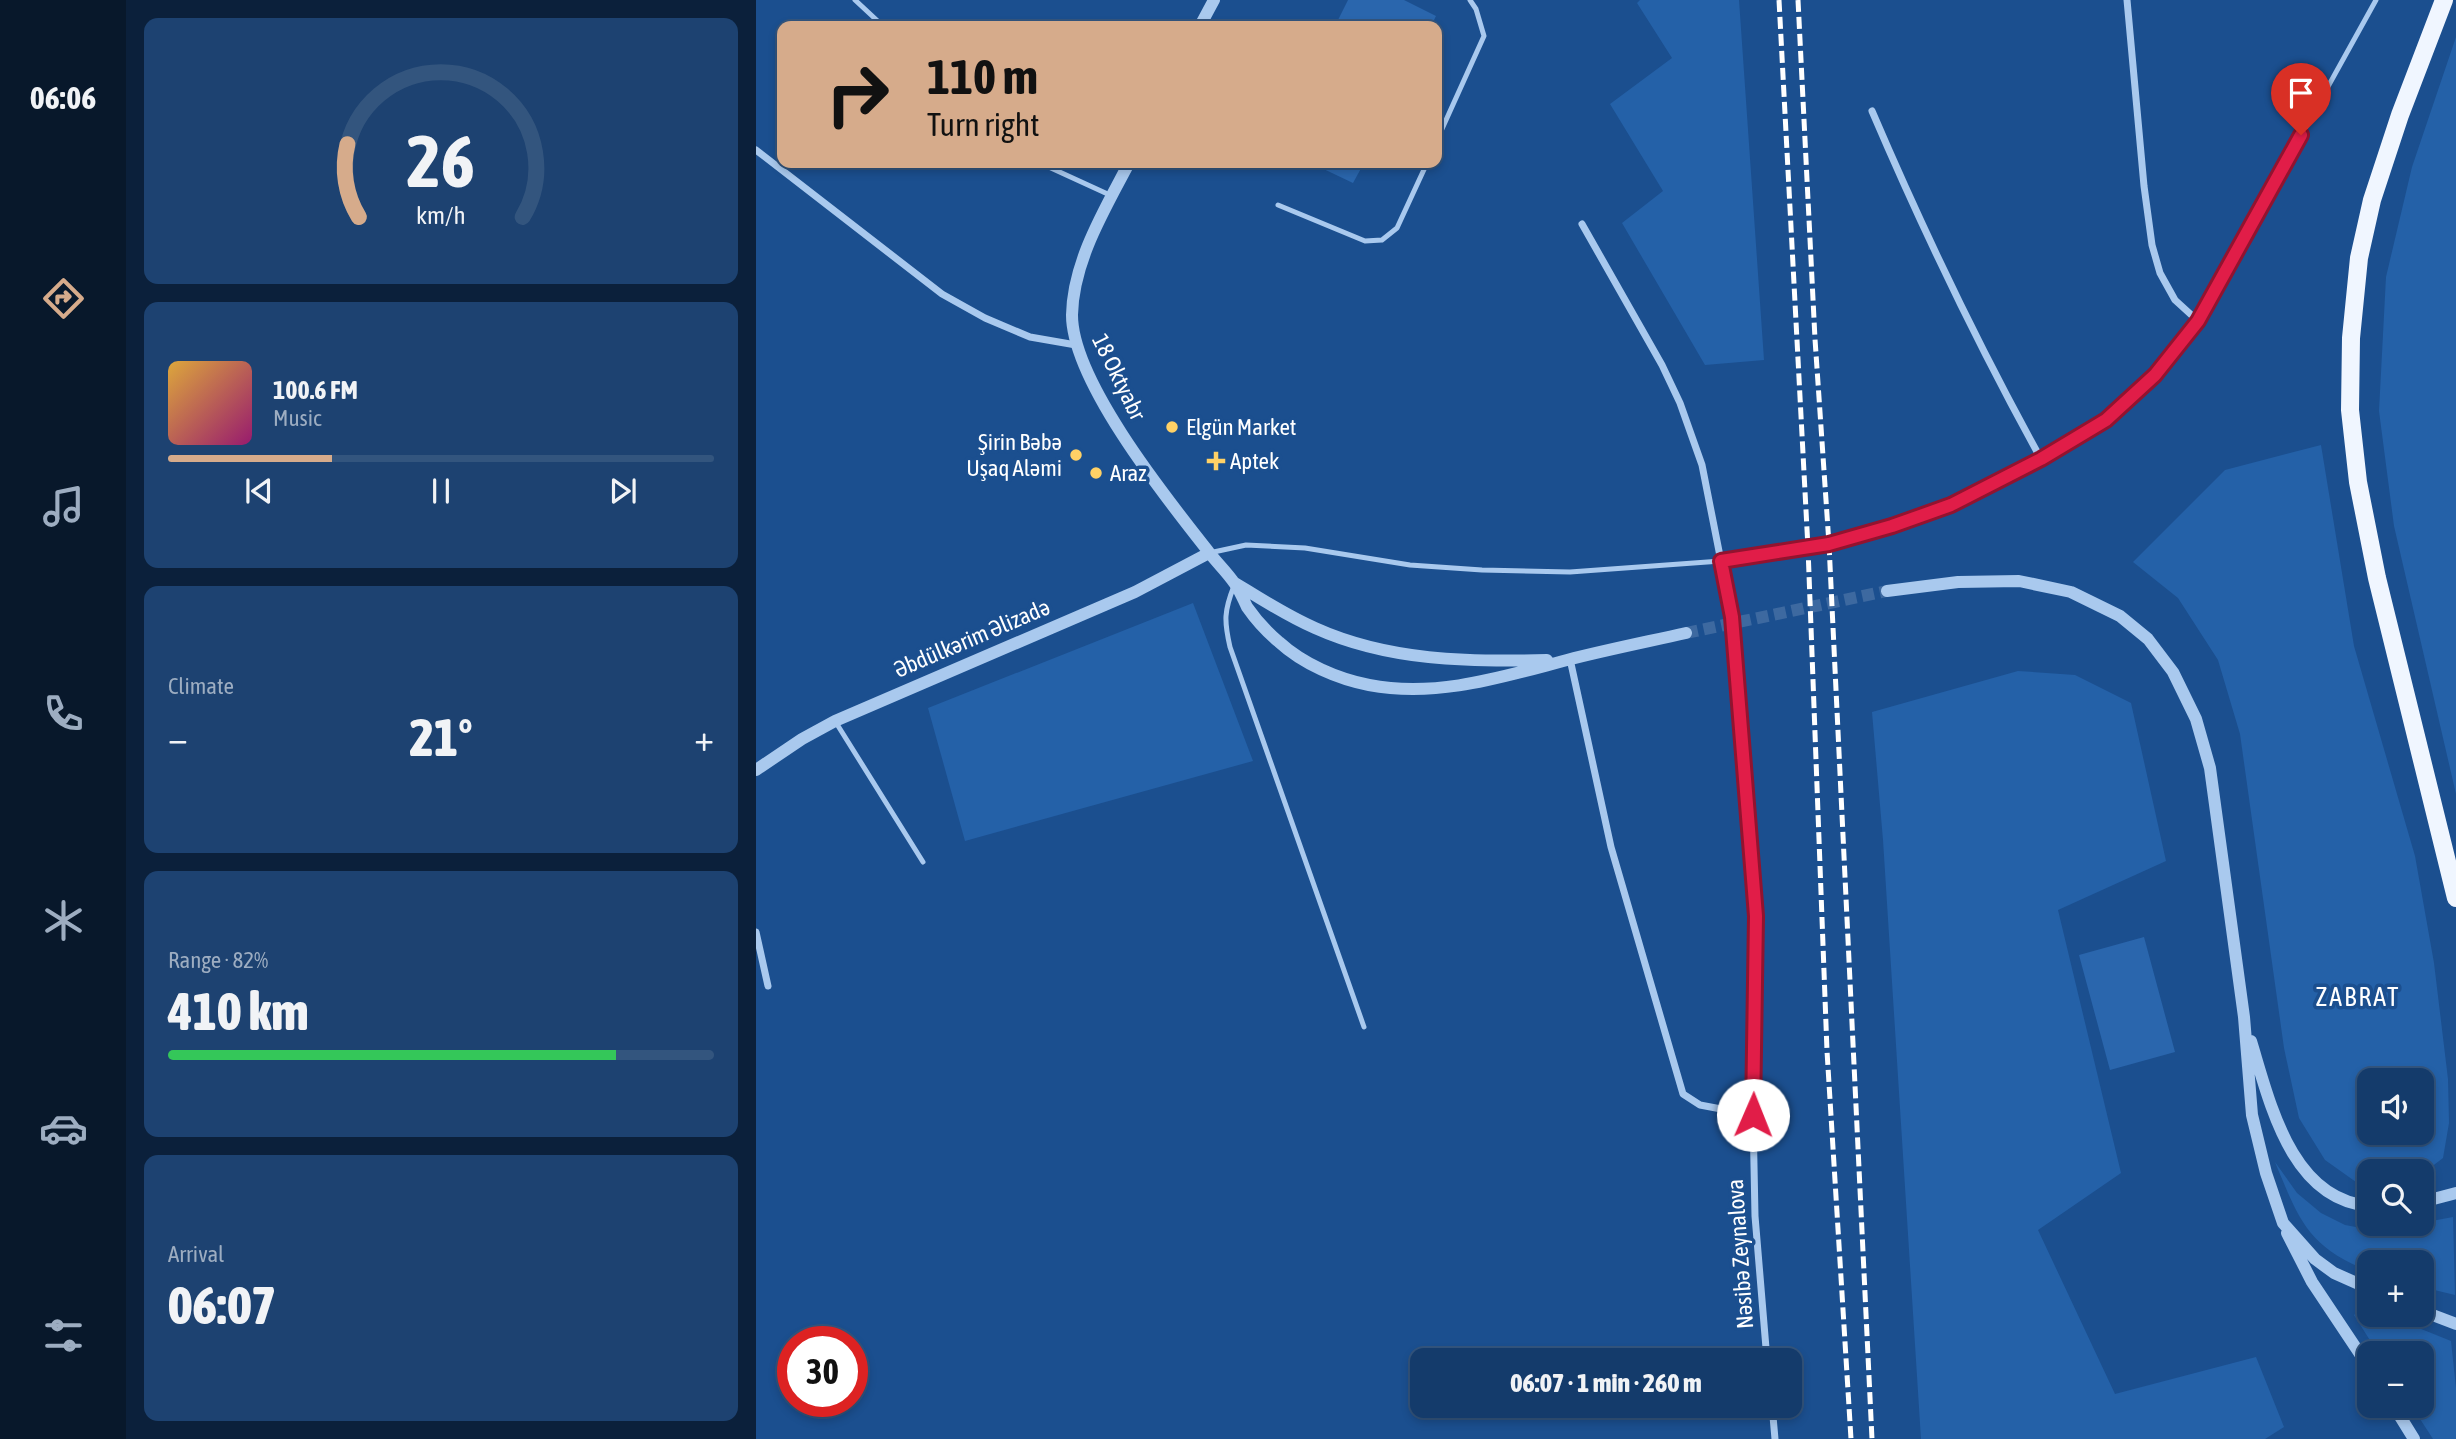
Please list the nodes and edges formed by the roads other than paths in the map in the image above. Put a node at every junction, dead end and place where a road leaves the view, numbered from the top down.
1 (855, 0) edge
2 (1214, 0) edge
3 (1470, 0) edge
4 (2127, 0) edge
5 (2376, 0) edge
6 (2444, 0) edge
7 (878, 21) edge
8 (1203, 21) edge
9 (1872, 111) dead end
10 (1442, 129) edge
11 (756, 150) edge
12 (777, 166) edge
13 (779, 168) edge
14 (1051, 168) edge
15 (1126, 168) edge
16 (1425, 168) edge
17 (1112, 196) junction
18 (1278, 205) dead end
19 (1582, 224) dead end
20 (2198, 321) junction
21 (1076, 345) junction
22 (2041, 459) junction
23 (1209, 553) junction
24 (1721, 561) junction
25 (1235, 583) junction
26 (1887, 591) tunnel mouth
27 (1686, 633) tunnel mouth
28 (1570, 659) junction
29 (835, 721) junction
30 (756, 770) edge
31 (923, 862) dead end
32 (2456, 898) edge
33 (756, 932) edge
34 (768, 986) dead end
35 (2244, 1017) junction
36 (1364, 1027) dead end
37 (1753, 1115) junction
38 (2456, 1193) edge
39 (2434, 1199) edge
40 (2357, 1205) edge
41 (2283, 1223) junction
42 (2357, 1283) edge
43 (2434, 1316) edge
44 (2456, 1324) edge
45 (1766, 1348) edge
46 (2357, 1350) edge
47 (1773, 1418) edge
48 (2401, 1418) edge
49 (1775, 1439) edge
50 (2414, 1439) edge

1 - 7 lane
2 - 8 street
3 - 10 lane
4 - 20 street
5 - 20 lane
6 - 32 main road
9 - 22 street
11 - 12 street
13 - 21 street
14 - 17 lane
15 - 17 street, 18 Oktyabr
16 - 18 lane
17 - 21 street, 18 Oktyabr
19 - 24 street, Nəsibə Zeynalova
20 - 22 lane
21 - 23 street, 18 Oktyabr
22 - 24 lane
23 - 24 lane
23 - 25 street, 18 Oktyabr
23 - 29 street, Əbdülkərim Əlizadə
24 - 37 street, Nəsibə Zeynalova
25 - 28 street
25 - 28 street
25 - 36 lane
26 - 35 street
27 - 28 street
28 - 37 street
29 - 30 street, Əbdülkərim Əlizadə
29 - 31 lane
33 - 34 street
35 - 40 street
35 - 41 street
37 - 45 street, Nəsibə Zeynalova
38 - 39 street
41 - 42 street
41 - 46 street
43 - 44 street
47 - 49 street
48 - 50 street

